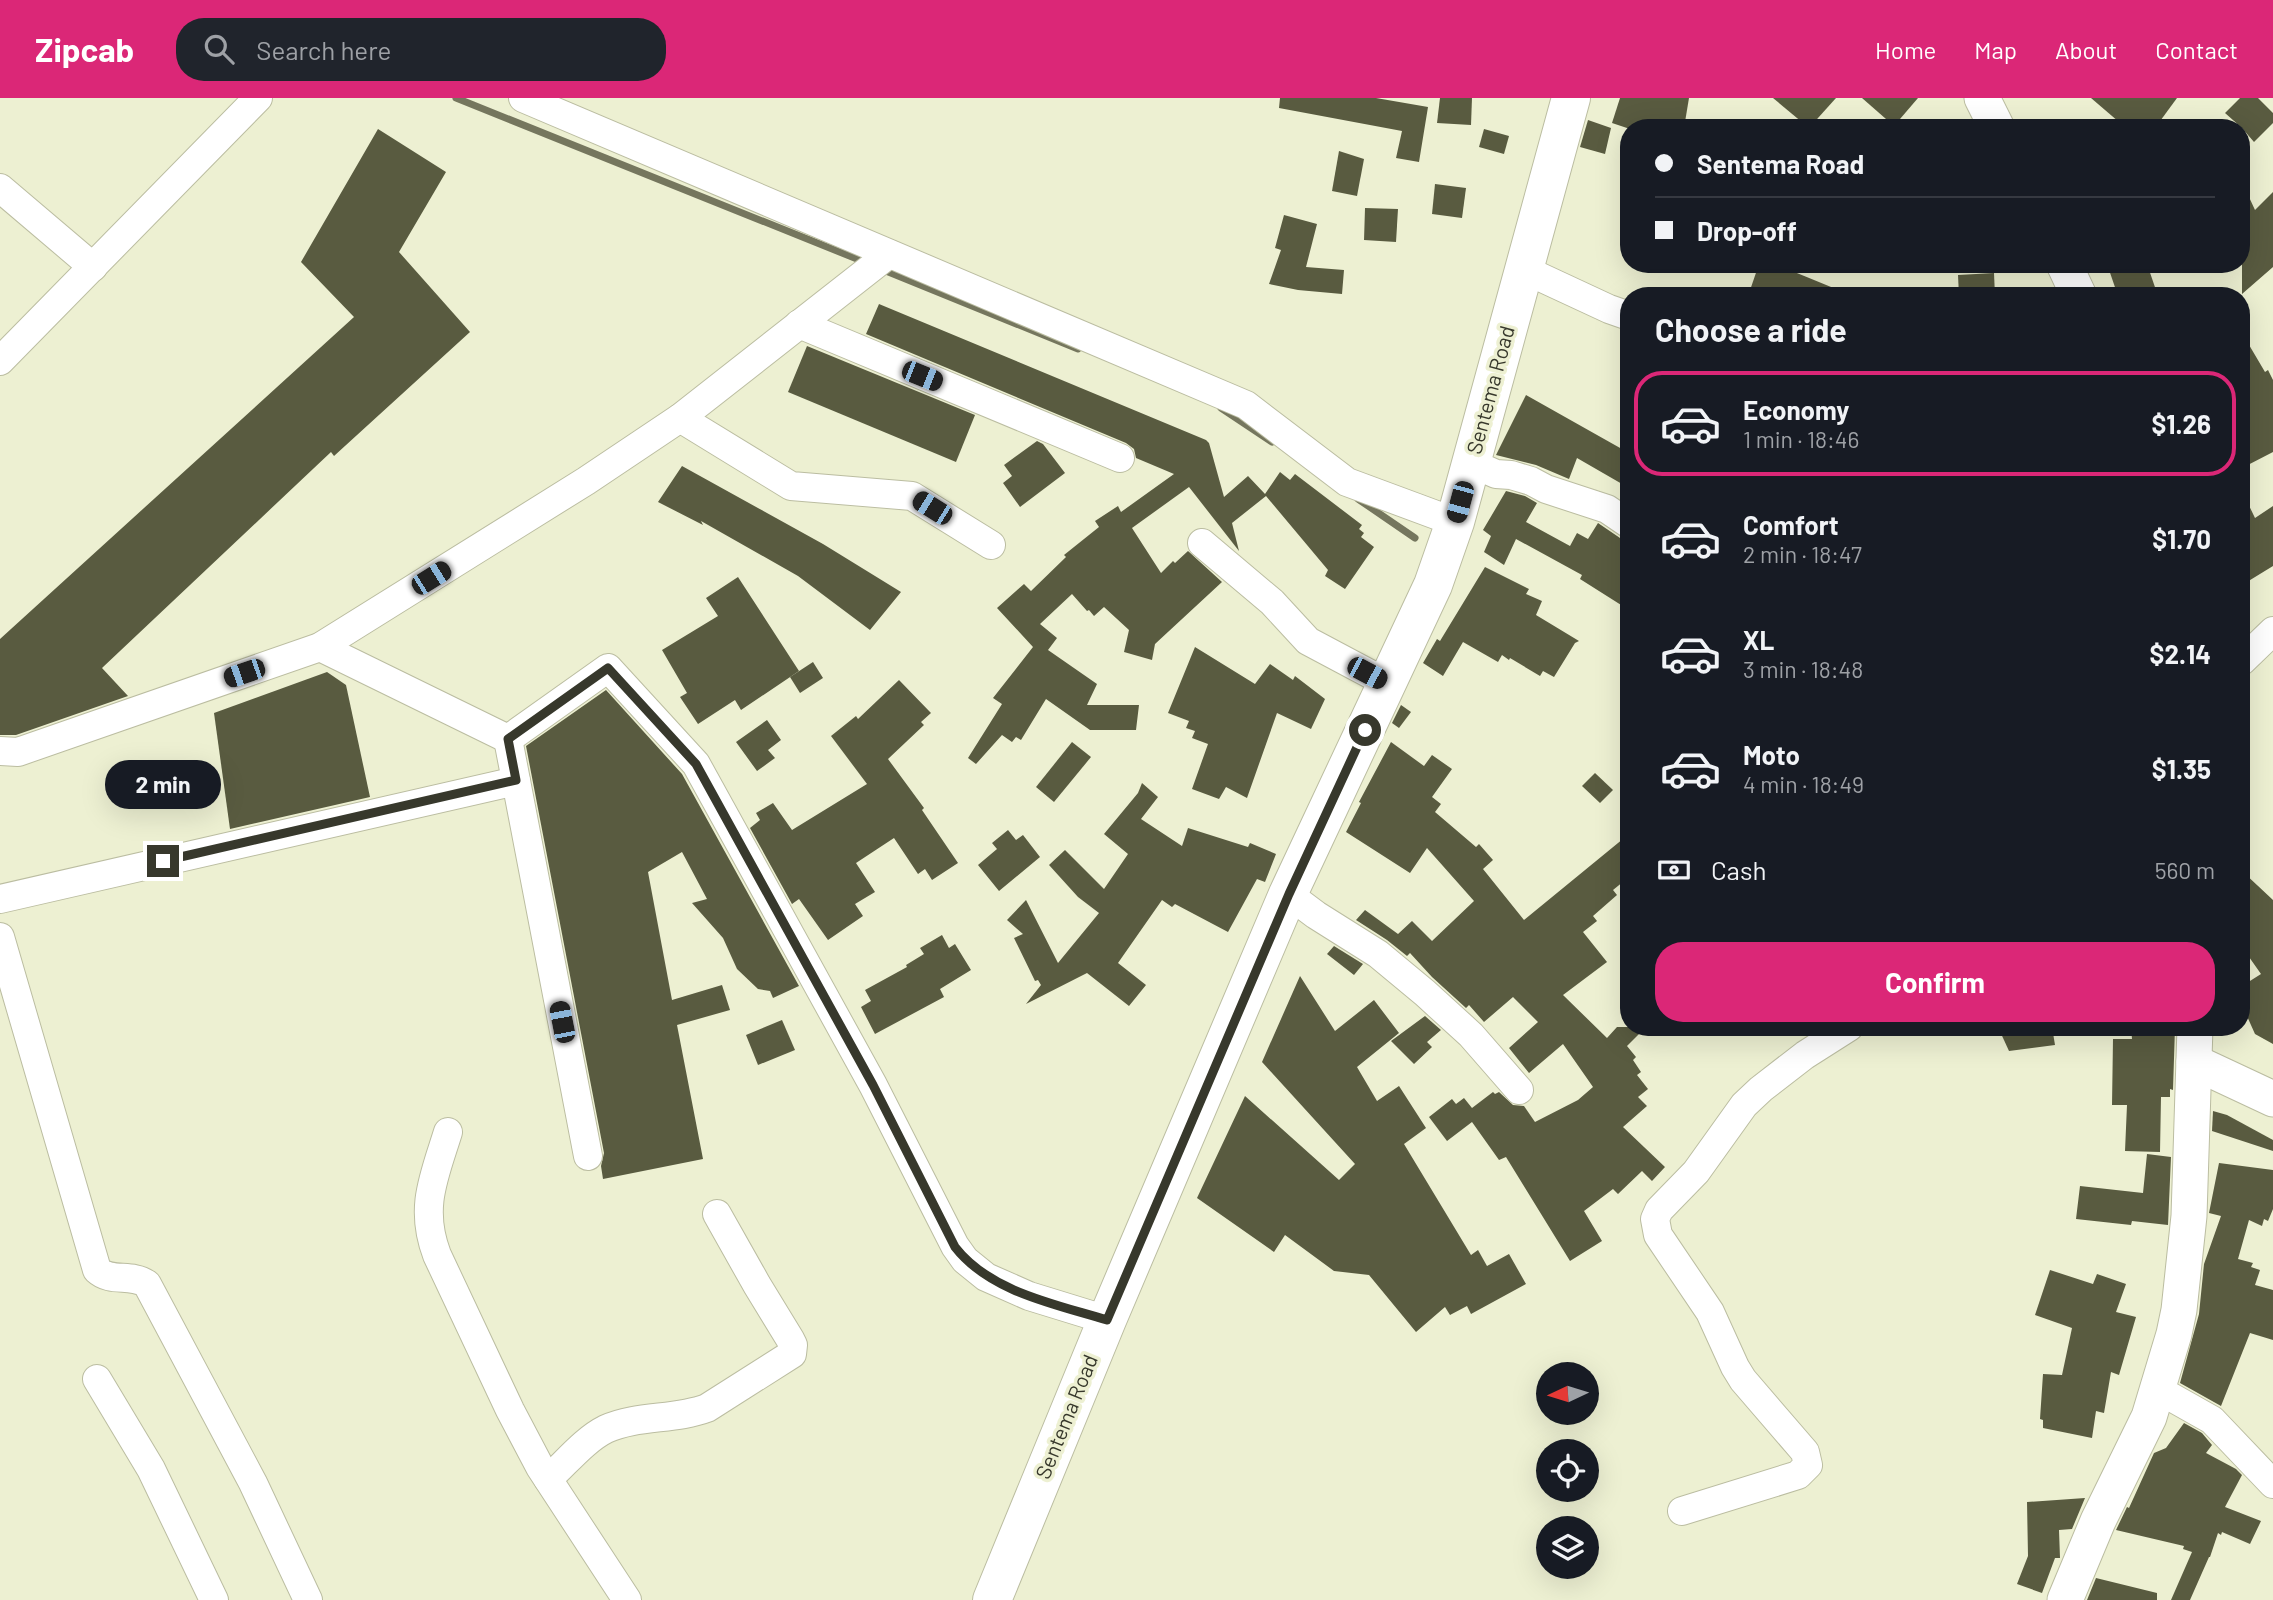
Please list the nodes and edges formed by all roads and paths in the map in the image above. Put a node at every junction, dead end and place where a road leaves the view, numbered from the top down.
1 (258, 98) edge
2 (523, 98) edge
3 (1571, 98) edge
4 (1982, 98) edge
5 (1992, 119) edge
6 (0, 188) edge
7 (874, 265) junction
8 (93, 267) junction
9 (1523, 269) junction
10 (1620, 313) edge
11 (799, 324) junction
12 (0, 360) edge
13 (680, 418) junction
14 (1121, 458) dead end
15 (1471, 463) junction
16 (1620, 518) edge
17 (1455, 522) junction
18 (1202, 543) dead end
19 (991, 545) dead end
20 (2273, 631) edge
21 (320, 647) junction
22 (2250, 653) edge
23 (1387, 683) junction
24 (508, 739) junction
25 (0, 751) edge
26 (516, 780) junction
27 (1289, 894) junction
28 (0, 899) edge
29 (0, 937) edge
30 (1835, 1036) edge
31 (2194, 1036) edge
32 (2194, 1062) junction
33 (1518, 1090) dead end
34 (2273, 1099) edge
35 (448, 1132) dead end
36 (588, 1156) dead end
37 (717, 1214) dead end
38 (1107, 1320) junction
39 (97, 1379) dead end
40 (2157, 1389) junction
41 (548, 1479) junction
42 (2273, 1484) edge
43 (1682, 1511) dead end
44 (214, 1600) edge
45 (308, 1600) edge
46 (627, 1600) edge
47 (992, 1600) edge
48 (2065, 1600) edge

1 - 8 street
2 - 7 street
3 - 9 main road, Sentema Road
4 - 5 street
6 - 8 street
7 - 11 street
7 - 17 street
8 - 12 street
9 - 10 street
9 - 15 main road, Sentema Road
11 - 13 street
11 - 14 street
13 - 19 street
13 - 21 street
15 - 16 street
15 - 17 main road, Sentema Road
17 - 23 main road, Sentema Road
18 - 23 street
20 - 22 street
21 - 24 street
21 - 25 street
23 - 27 main road, Sentema Road
24 - 26 street
24 - 38 street
26 - 28 street
26 - 36 street
27 - 33 street
27 - 38 main road, Sentema Road
29 - 45 street
30 - 43 street
31 - 32 street
32 - 34 street
32 - 40 street
35 - 41 street
37 - 41 street
38 - 47 main road, Sentema Road
39 - 44 street
40 - 42 street
40 - 48 street
41 - 46 street

